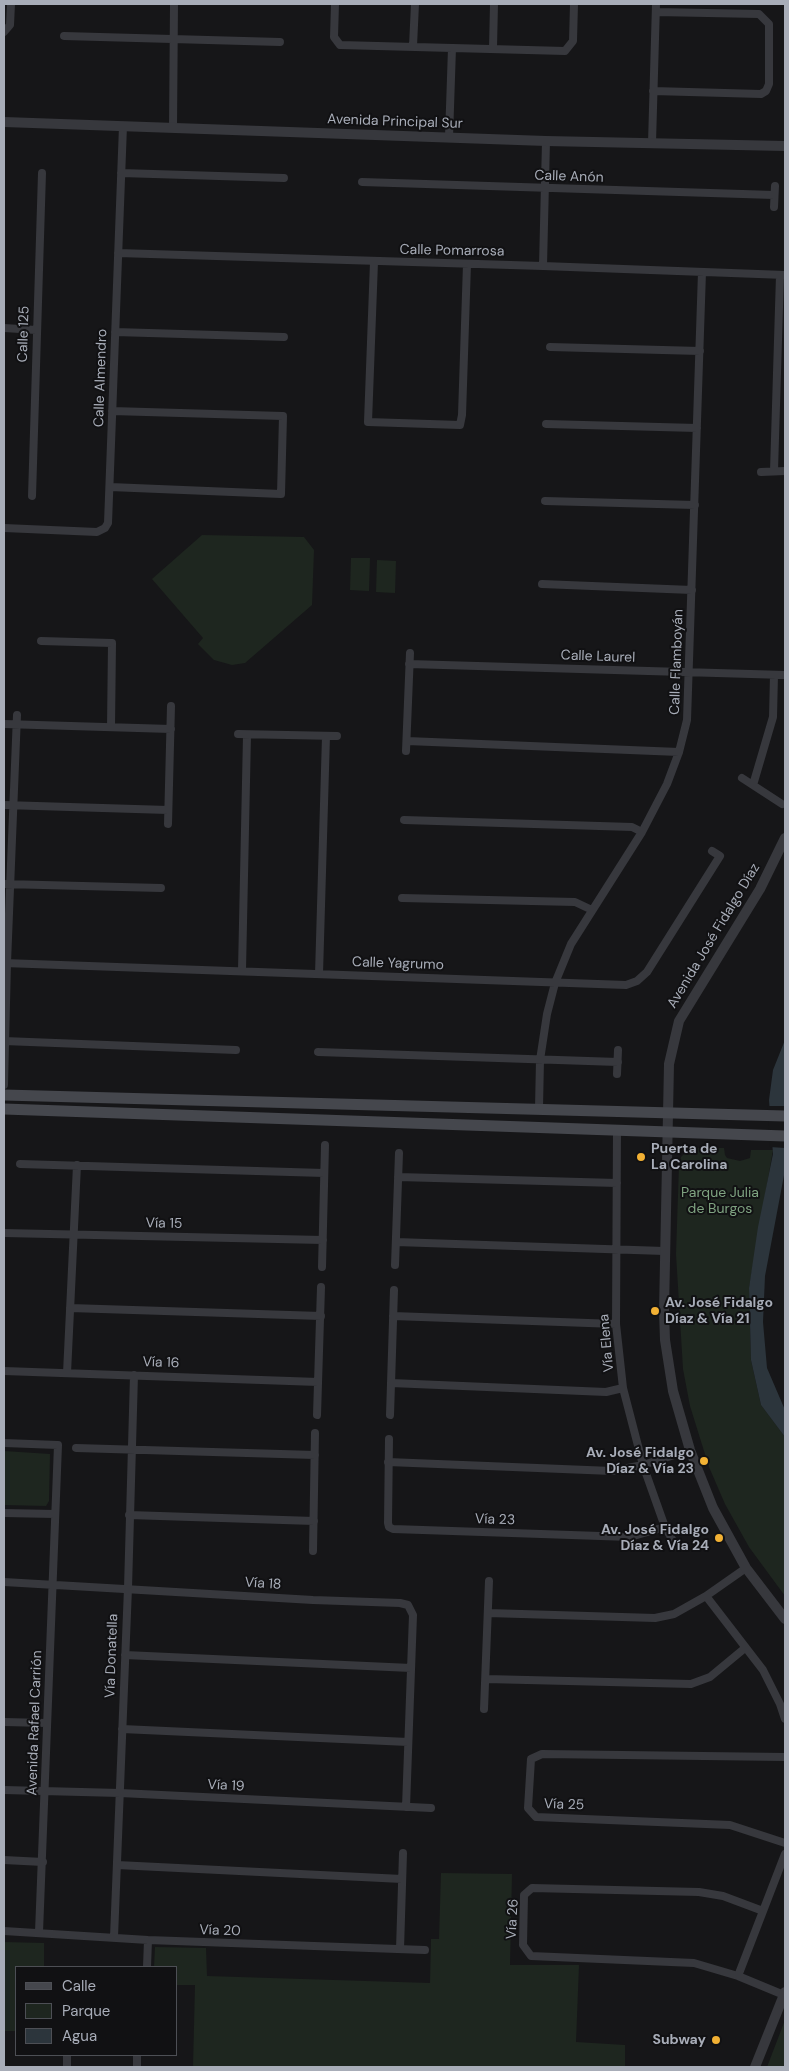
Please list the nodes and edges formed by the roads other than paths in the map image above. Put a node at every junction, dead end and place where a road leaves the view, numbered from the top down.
1 (11, 4) edge
2 (174, 4) edge
3 (335, 4) edge
4 (415, 4) edge
5 (494, 4) edge
6 (574, 4) edge
7 (656, 8) edge
8 (4, 32) edge
9 (64, 36) dead end
10 (173, 40) junction
11 (280, 42) dead end
12 (413, 46) junction
13 (452, 48) junction
14 (493, 48) junction
15 (653, 91) junction
16 (4, 122) edge
17 (123, 126) junction
18 (173, 128) junction
19 (449, 138) junction
20 (546, 140) junction
21 (652, 143) junction
22 (785, 146) edge
23 (42, 172) dead end
24 (121, 173) junction
25 (284, 178) dead end
26 (362, 182) dead end
27 (775, 186) dead end
28 (544, 189) junction
29 (774, 195) junction
30 (774, 207) dead end
31 (118, 254) junction
32 (374, 262) junction
33 (467, 264) junction
34 (543, 266) junction
35 (702, 272) junction
36 (783, 275) edge
37 (4, 328) edge
38 (36, 330) junction
39 (115, 332) junction
40 (284, 337) dead end
41 (550, 348) dead end
42 (700, 351) junction
43 (112, 411) junction
44 (546, 424) dead end
45 (697, 428) junction
46 (774, 471) junction
47 (785, 471) edge
48 (761, 472) dead end
49 (110, 487) junction
50 (32, 496) dead end
51 (545, 501) dead end
52 (695, 505) junction
53 (4, 528) edge
54 (542, 584) dead end
55 (692, 590) junction
56 (41, 641) dead end
57 (410, 653) dead end
58 (409, 664) junction
59 (689, 672) junction
60 (774, 674) junction
61 (785, 675) edge
62 (171, 706) dead end
63 (17, 715) dead end
64 (4, 724) edge
65 (17, 724) junction
66 (111, 727) junction
67 (171, 729) junction
68 (238, 734) dead end
69 (247, 734) junction
70 (326, 736) junction
71 (337, 736) dead end
72 (407, 741) junction
73 (406, 751) dead end
74 (679, 752) junction
75 (742, 778) dead end
76 (753, 785) junction
77 (782, 804) dead end
78 (4, 805) edge
79 (13, 805) junction
80 (168, 810) junction
81 (404, 820) dead end
82 (168, 824) dead end
83 (642, 832) junction
84 (785, 838) edge
85 (712, 851) dead end
86 (7, 884) edge
87 (161, 888) dead end
88 (402, 898) dead end
89 (592, 910) junction
90 (5, 963) edge
91 (242, 970) junction
92 (319, 974) junction
93 (555, 983) junction
94 (4, 1041) edge
95 (236, 1050) dead end
96 (618, 1050) dead end
97 (318, 1052) dead end
98 (540, 1060) junction
99 (618, 1062) junction
100 (618, 1074) dead end
101 (4, 1085) edge
102 (4, 1095) edge
103 (539, 1108) junction
104 (4, 1109) edge
105 (667, 1113) junction
106 (785, 1116) edge
107 (617, 1130) junction
108 (666, 1133) junction
109 (785, 1136) edge
110 (325, 1145) dead end
111 (398, 1153) dead end
112 (20, 1164) dead end
113 (76, 1165) junction
114 (324, 1173) junction
115 (398, 1177) junction
116 (617, 1183) junction
117 (4, 1233) edge
118 (73, 1234) junction
119 (323, 1240) junction
120 (396, 1242) junction
121 (616, 1250) junction
122 (664, 1251) junction
123 (395, 1265) dead end
124 (322, 1267) dead end
125 (321, 1287) dead end
126 (394, 1290) dead end
127 (70, 1308) junction
128 (321, 1316) junction
129 (394, 1316) junction
130 (616, 1324) junction
131 (4, 1371) edge
132 (67, 1373) junction
133 (134, 1375) junction
134 (318, 1382) junction
135 (391, 1383) junction
136 (623, 1388) junction
137 (317, 1415) dead end
138 (390, 1415) dead end
139 (315, 1433) dead end
140 (389, 1439) dead end
141 (4, 1443) edge
142 (76, 1448) dead end
143 (132, 1450) junction
144 (690, 1450) junction
145 (315, 1455) junction
146 (388, 1462) junction
147 (643, 1465) junction
148 (4, 1513) edge
149 (56, 1514) junction
150 (129, 1515) junction
151 (314, 1521) junction
152 (665, 1526) junction
153 (676, 1546) dead end
154 (313, 1551) dead end
155 (746, 1568) junction
156 (489, 1581) dead end
157 (4, 1582) edge
158 (52, 1584) junction
159 (128, 1588) junction
160 (706, 1596) junction
161 (488, 1613) junction
162 (785, 1619) edge
163 (745, 1648) junction
164 (124, 1655) junction
165 (411, 1668) junction
166 (486, 1679) junction
167 (484, 1710) dead end
168 (785, 1719) edge
169 (4, 1722) edge
170 (46, 1723) junction
171 (122, 1729) junction
172 (408, 1742) junction
173 (785, 1757) edge
174 (4, 1790) edge
175 (45, 1791) junction
176 (120, 1793) junction
177 (406, 1807) junction
178 (431, 1808) dead end
179 (785, 1843) edge
180 (403, 1853) dead end
181 (785, 1854) edge
182 (4, 1860) edge
183 (43, 1862) junction
184 (117, 1864) junction
185 (402, 1879) junction
186 (763, 1910) junction
187 (4, 1931) edge
188 (40, 1932) junction
189 (114, 1937) junction
190 (148, 1940) junction
191 (400, 1950) junction
192 (425, 1950) dead end
193 (147, 1966) edge
194 (738, 1976) junction
195 (785, 1993) edge
196 (755, 2067) edge

1 - 8 street
2 - 10 street
3 - 12 street
4 - 12 street
5 - 14 street
6 - 14 street
7 - 15 street
7 - 15 street
9 - 10 street
10 - 11 street
10 - 18 street
12 - 13 street
13 - 14 street
13 - 19 street
15 - 21 street
16 - 17 street, Avenida Principal Sur
17 - 18 street, Avenida Principal Sur
17 - 24 street, Calle Almendro
18 - 19 street, Avenida Principal Sur
19 - 20 street, Avenida Principal Sur
20 - 21 street, Avenida Principal Sur
20 - 28 street
21 - 22 street, Avenida Principal Sur
23 - 38 street, Calle 125
24 - 25 street
24 - 31 street, Calle Almendro
26 - 28 street, Calle Anón
27 - 29 street
28 - 29 street, Calle Anón
28 - 34 street
29 - 30 street
31 - 32 street, Calle Pomarrosa
31 - 39 street, Calle Almendro
32 - 33 street, Calle Pomarrosa
32 - 33 street
33 - 34 street, Calle Pomarrosa
34 - 35 street, Calle Pomarrosa
35 - 36 street, Calle Pomarrosa
35 - 42 street, Calle Flamboyán
36 - 46 street
37 - 38 street
38 - 50 street, Calle 125
39 - 40 street
39 - 43 street, Calle Almendro
41 - 42 street
42 - 45 street, Calle Flamboyán
43 - 49 street, Calle Almendro
43 - 49 street
44 - 45 street
45 - 52 street, Calle Flamboyán
46 - 47 street
46 - 48 street
49 - 53 street, Calle Almendro
51 - 52 street
52 - 55 street, Calle Flamboyán
54 - 55 street
55 - 59 street, Calle Flamboyán
56 - 66 street
57 - 58 street
58 - 59 street, Calle Laurel
58 - 72 street
59 - 60 street, Calle Laurel
59 - 74 street, Calle Flamboyán
60 - 61 street, Calle Laurel
60 - 76 street
62 - 67 street
63 - 65 street
64 - 65 street
65 - 66 street
65 - 79 street
66 - 67 street
67 - 80 street
68 - 69 street
69 - 70 street
69 - 91 street
70 - 71 street
70 - 92 street
72 - 73 street
72 - 74 street
74 - 83 street, Calle Flamboyán
75 - 76 street
76 - 77 street
78 - 79 street
79 - 80 street
79 - 86 street
80 - 82 street
81 - 83 street
83 - 89 street, Calle Flamboyán
84 - 105 street, Avenida José Fidalgo Díaz
85 - 93 street, Calle Yagrumo
86 - 87 street
86 - 90 street
88 - 89 street
89 - 93 street, Calle Flamboyán
90 - 91 street, Calle Yagrumo
90 - 94 street
91 - 92 street, Calle Yagrumo
92 - 93 street, Calle Yagrumo
93 - 98 street, Calle Flamboyán
94 - 95 street
94 - 101 street
96 - 99 street
97 - 98 street
98 - 99 street
98 - 103 street, Calle Flamboyán
99 - 100 street
102 - 103 main road
103 - 105 main road
104 - 107 main road
105 - 106 main road
105 - 108 street, Avenida José Fidalgo Díaz
107 - 108 main road
107 - 116 street, Vía Elena
108 - 109 main road
108 - 122 street, Avenida José Fidalgo Díaz
110 - 114 street
111 - 115 street
112 - 113 street
113 - 114 street
113 - 118 street
114 - 119 street
115 - 116 street
115 - 120 street
116 - 121 street, Vía Elena
117 - 118 street, Vía 15
118 - 119 street, Vía 15
118 - 127 street
119 - 124 street
120 - 121 street
120 - 123 street
121 - 122 street
121 - 130 street, Vía Elena
122 - 144 street, Avenida José Fidalgo Díaz
125 - 128 street
126 - 129 street
127 - 128 street
127 - 132 street
128 - 134 street
129 - 130 street
129 - 135 street
130 - 136 street, Vía Elena
131 - 132 street, Vía 16
132 - 133 street, Vía 16
133 - 134 street, Vía 16
133 - 143 street, Vía Donatella
134 - 137 street
135 - 136 street
135 - 138 street
136 - 147 street, Vía Elena
139 - 145 street
140 - 146 street, Vía 23
141 - 149 street, Avenida Rafael Carrión
142 - 143 street
143 - 145 street
143 - 150 street, Vía Donatella
144 - 147 street
144 - 155 street, Avenida José Fidalgo Díaz
145 - 151 street
146 - 147 street
146 - 152 street, Vía 23
147 - 152 street, Vía Elena
148 - 149 street
149 - 158 street, Avenida Rafael Carrión
150 - 151 street
150 - 159 street, Vía Donatella
151 - 154 street
152 - 153 street, Vía Elena
155 - 160 street
155 - 162 street, Avenida José Fidalgo Díaz
156 - 161 street
157 - 158 street, Vía 18
158 - 159 street, Vía 18
158 - 170 street, Avenida Rafael Carrión
159 - 164 street, Vía Donatella
159 - 165 street, Vía 18
160 - 161 street
160 - 163 street
161 - 166 street
163 - 166 street
163 - 168 street
164 - 165 street
164 - 171 street, Vía Donatella
165 - 172 street, Vía 18
166 - 167 street
169 - 170 street
170 - 175 street, Avenida Rafael Carrión
171 - 172 street
171 - 176 street, Vía Donatella
172 - 177 street
173 - 179 street, Vía 25
174 - 175 street, Vía 19
175 - 176 street, Vía 19
175 - 183 street, Avenida Rafael Carrión
176 - 177 street, Vía 19
176 - 184 street, Vía Donatella
177 - 178 street, Vía 19
180 - 185 street
181 - 186 street
182 - 183 street
183 - 188 street, Avenida Rafael Carrión
184 - 185 street
184 - 189 street, Vía Donatella
185 - 191 street
186 - 194 street
186 - 194 street, Vía 26
187 - 188 street, Vía 20
188 - 189 street, Vía 20
189 - 190 street, Vía 20
190 - 191 street, Vía 20
190 - 193 street
191 - 192 street, Vía 20
194 - 195 street, Vía 26
195 - 196 street

